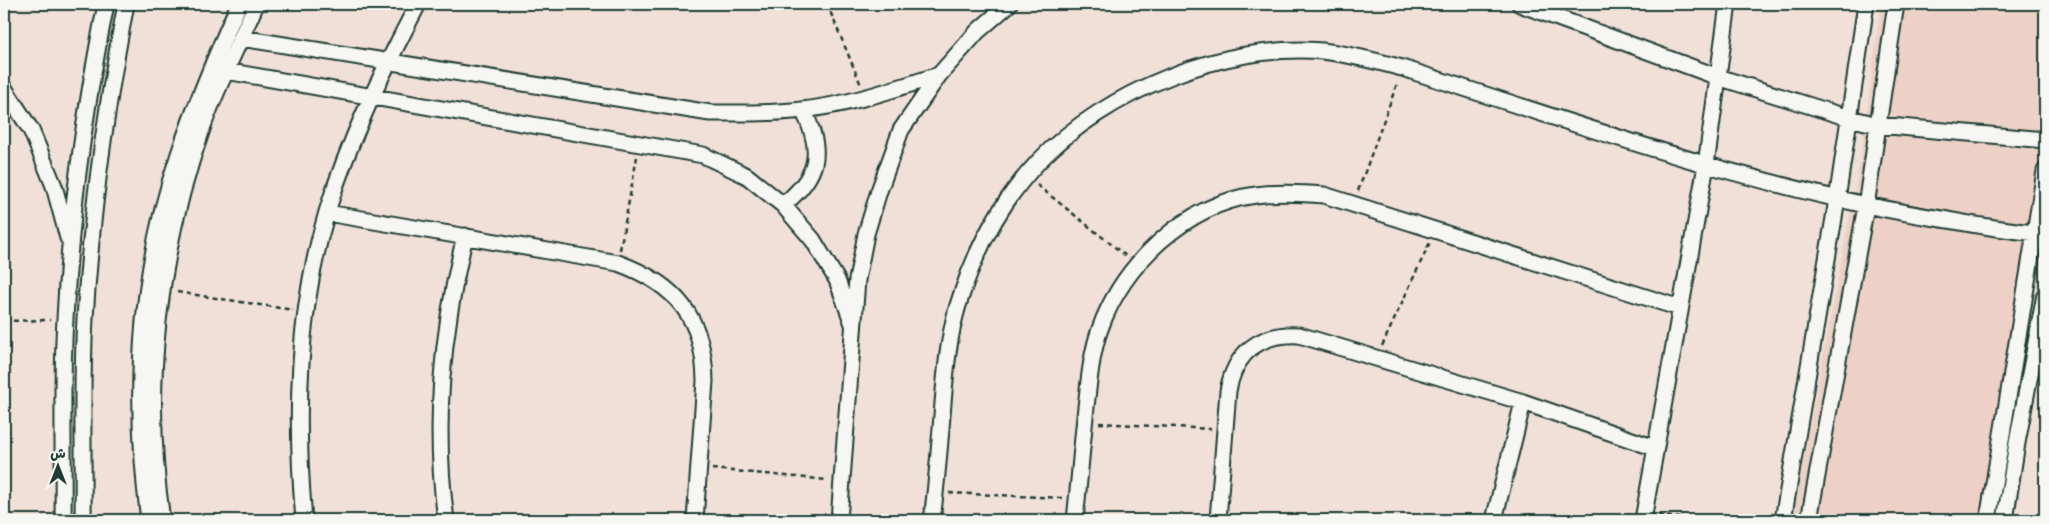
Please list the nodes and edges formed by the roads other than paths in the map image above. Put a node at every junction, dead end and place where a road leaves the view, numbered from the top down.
1 (106, 4) edge
2 (126, 4) edge
3 (239, 4) edge
4 (256, 4) edge
5 (418, 4) edge
6 (1009, 4) edge
7 (1520, 4) edge
8 (1728, 4) edge
9 (1866, 4) edge
10 (1896, 4) edge
11 (241, 38) junction
12 (388, 62) junction
13 (226, 71) junction
14 (939, 75) junction
15 (1718, 77) junction
16 (4, 88) edge
17 (372, 96) junction
18 (803, 110) junction
19 (1849, 118) junction
20 (1878, 125) junction
21 (2045, 140) edge
22 (1706, 165) junction
23 (2045, 171) edge
24 (1837, 200) junction
25 (783, 205) junction
26 (1866, 206) junction
27 (327, 213) junction
28 (2040, 233) edge
29 (465, 236) junction
30 (70, 245) junction
31 (2045, 295) edge
32 (1680, 308) junction
33 (852, 324) junction
34 (1523, 402) junction
35 (1655, 448) junction
36 (1643, 516) edge
37 (63, 520) edge
38 (83, 520) edge
39 (149, 520) edge
40 (162, 520) edge
41 (304, 520) edge
42 (446, 520) edge
43 (695, 520) edge
44 (839, 520) edge
45 (932, 520) edge
46 (1075, 520) edge
47 (1218, 520) edge
48 (1494, 520) edge
49 (1783, 520) edge
50 (1809, 520) edge
51 (1988, 520) edge
52 (2006, 520) edge

1 - 30 street
2 - 38 street
3 - 39 street
4 - 11 street
5 - 12 street
6 - 14 street
7 - 15 street
8 - 15 street
9 - 19 street
10 - 20 street
11 - 12 street
11 - 13 street
12 - 17 street
12 - 18 street
13 - 17 street
13 - 40 street
14 - 18 street
14 - 33 street
15 - 19 street
15 - 22 street
16 - 30 street
17 - 25 street
17 - 27 street
18 - 25 street
19 - 20 street
19 - 24 street
20 - 21 street
20 - 26 street
22 - 24 street
22 - 32 street
22 - 45 street
23 - 28 street
24 - 26 street
24 - 49 street
25 - 33 street
26 - 28 street
26 - 50 street
27 - 29 street
27 - 41 street
28 - 51 street
29 - 42 street
29 - 43 street
30 - 37 street
31 - 52 street
32 - 35 street
32 - 46 street
33 - 44 street
34 - 35 street
34 - 47 street
34 - 48 street
35 - 36 street

